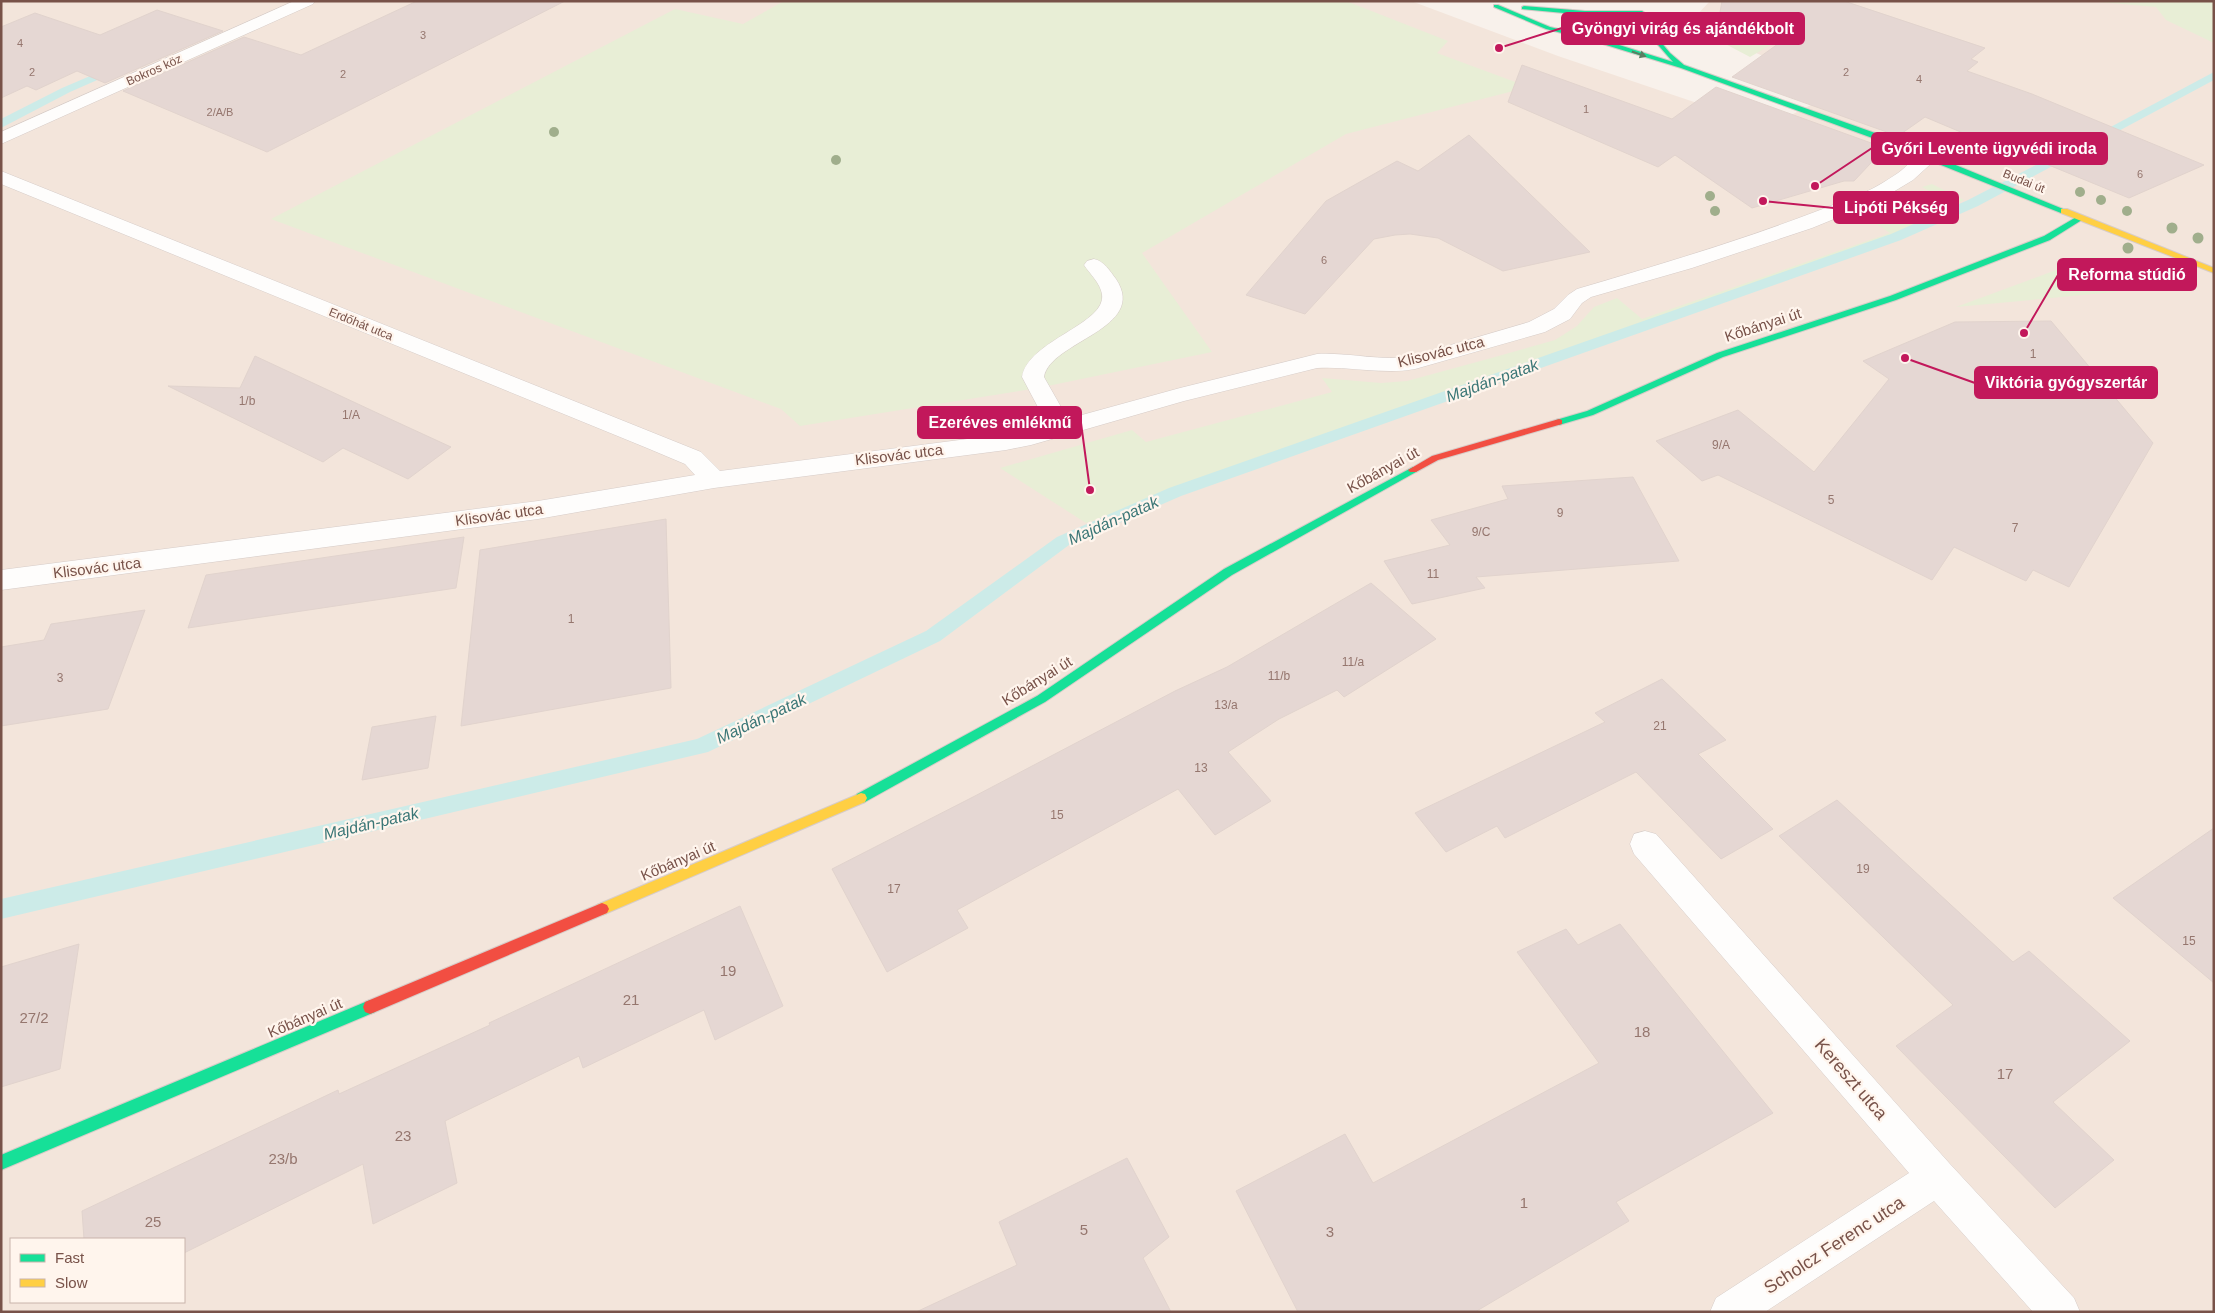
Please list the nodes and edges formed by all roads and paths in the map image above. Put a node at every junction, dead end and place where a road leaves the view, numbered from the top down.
1 (307, 1) edge
2 (1484, 1) edge
3 (1652, 1) edge
4 (1496, 6) junction
5 (1596, 14) junction
6 (1642, 14) junction
7 (1647, 29) junction
8 (1596, 39) junction
9 (1683, 67) junction
10 (1, 139) edge
11 (1928, 156) junction
12 (1, 176) edge
13 (2081, 218) junction
14 (1094, 265) dead end
15 (2214, 271) edge
16 (1061, 428) junction
17 (714, 480) junction
18 (1, 580) edge
19 (1645, 844) dead end
20 (1, 1163) edge
21 (1937, 1177) junction
22 (1730, 1312) edge
23 (2060, 1312) edge

1 - 10 street, Bokros köz
2 - 4 street
3 - 6 street
4 - 5 street
4 - 8 street
5 - 6 street
5 - 7 street
6 - 7 street
7 - 8 street
7 - 9 street
8 -> 9 street, Budai út
9 - 11 street, Budai út
11 - 13 street, Budai út
11 - 16 street, Klisovác utca
12 - 17 street, Erdőhát utca
13 - 15 street, Budai út
13 - 20 street, Kőbányai út
14 - 16 street
16 - 17 street, Klisovác utca
17 - 18 street, Klisovác utca
19 - 21 street, Kereszt utca
21 - 22 street, Scholcz Ferenc utca
21 - 23 street, Kereszt utca

